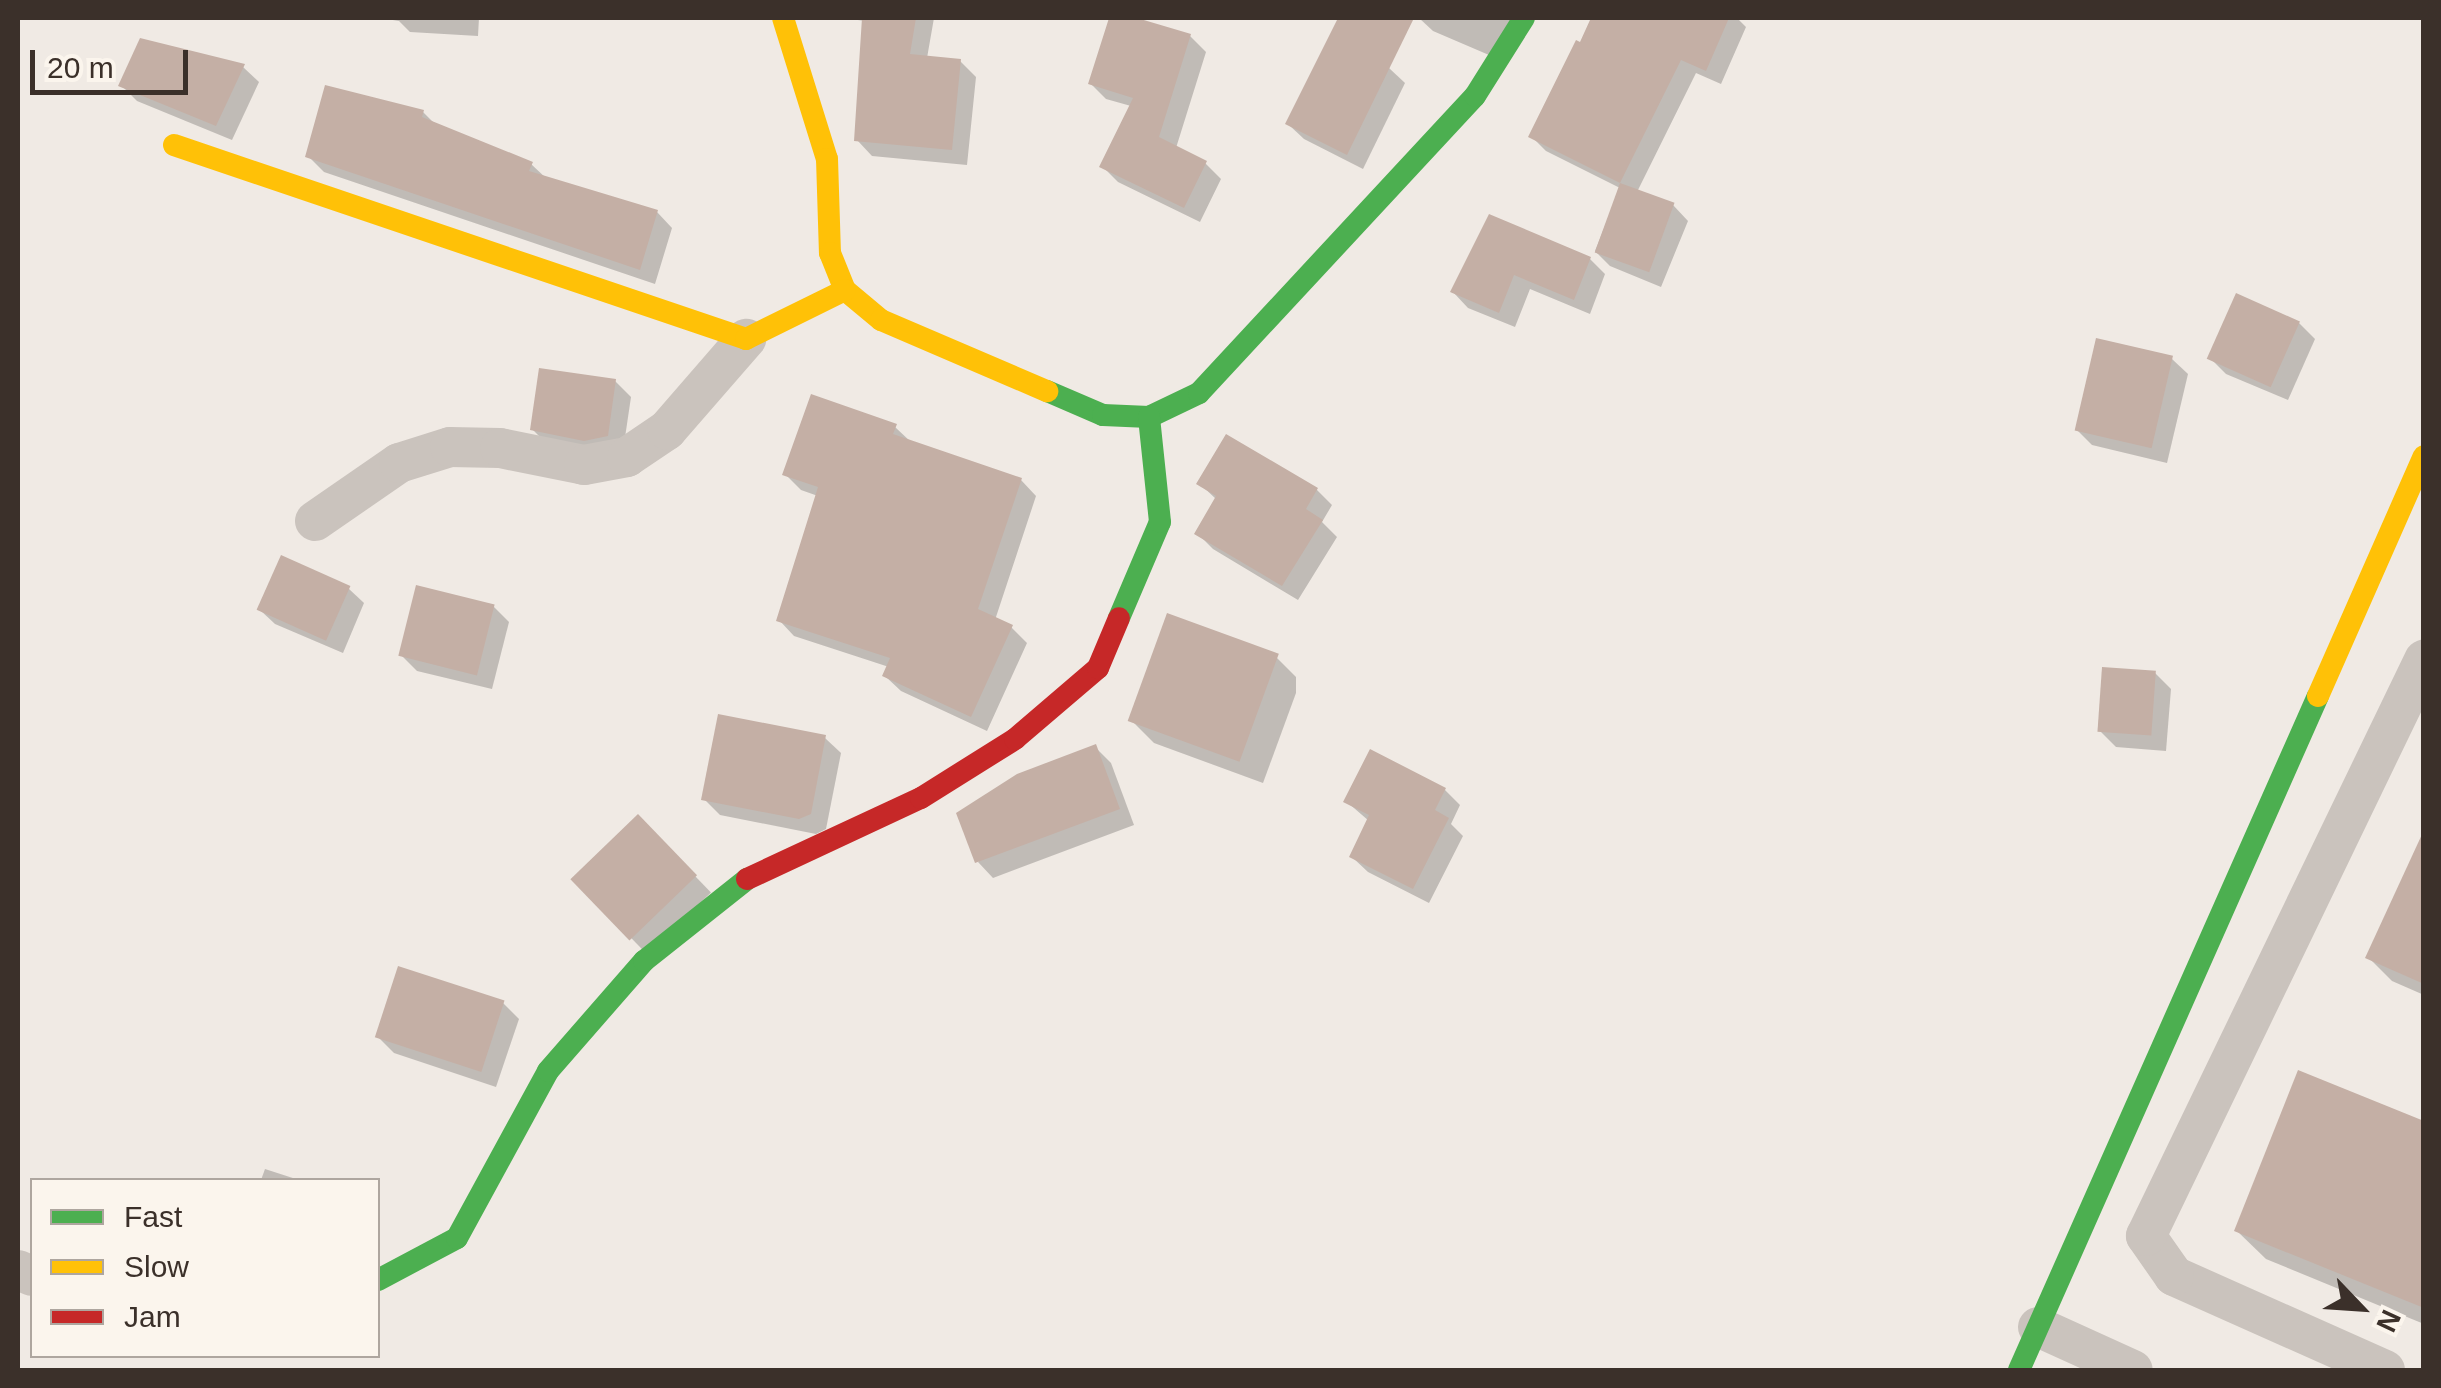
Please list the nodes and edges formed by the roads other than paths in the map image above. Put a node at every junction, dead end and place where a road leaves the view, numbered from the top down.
1 (784, 18) edge
2 (1524, 18) edge
3 (174, 145) dead end
4 (845, 290) junction
5 (746, 339) junction
6 (1149, 418) junction
7 (2424, 456) edge
8 (315, 521) dead end
9 (2424, 660) edge
10 (380, 1279) edge
11 (2038, 1328) junction
12 (2019, 1370) edge
13 (2133, 1370) edge
14 (2385, 1370) edge

1 - 4 street
2 - 6 street
3 - 5 street
4 - 5 street
4 - 6 street
5 - 8 street
6 - 10 street
7 - 11 street
9 - 14 street
11 - 12 street
11 - 13 street

